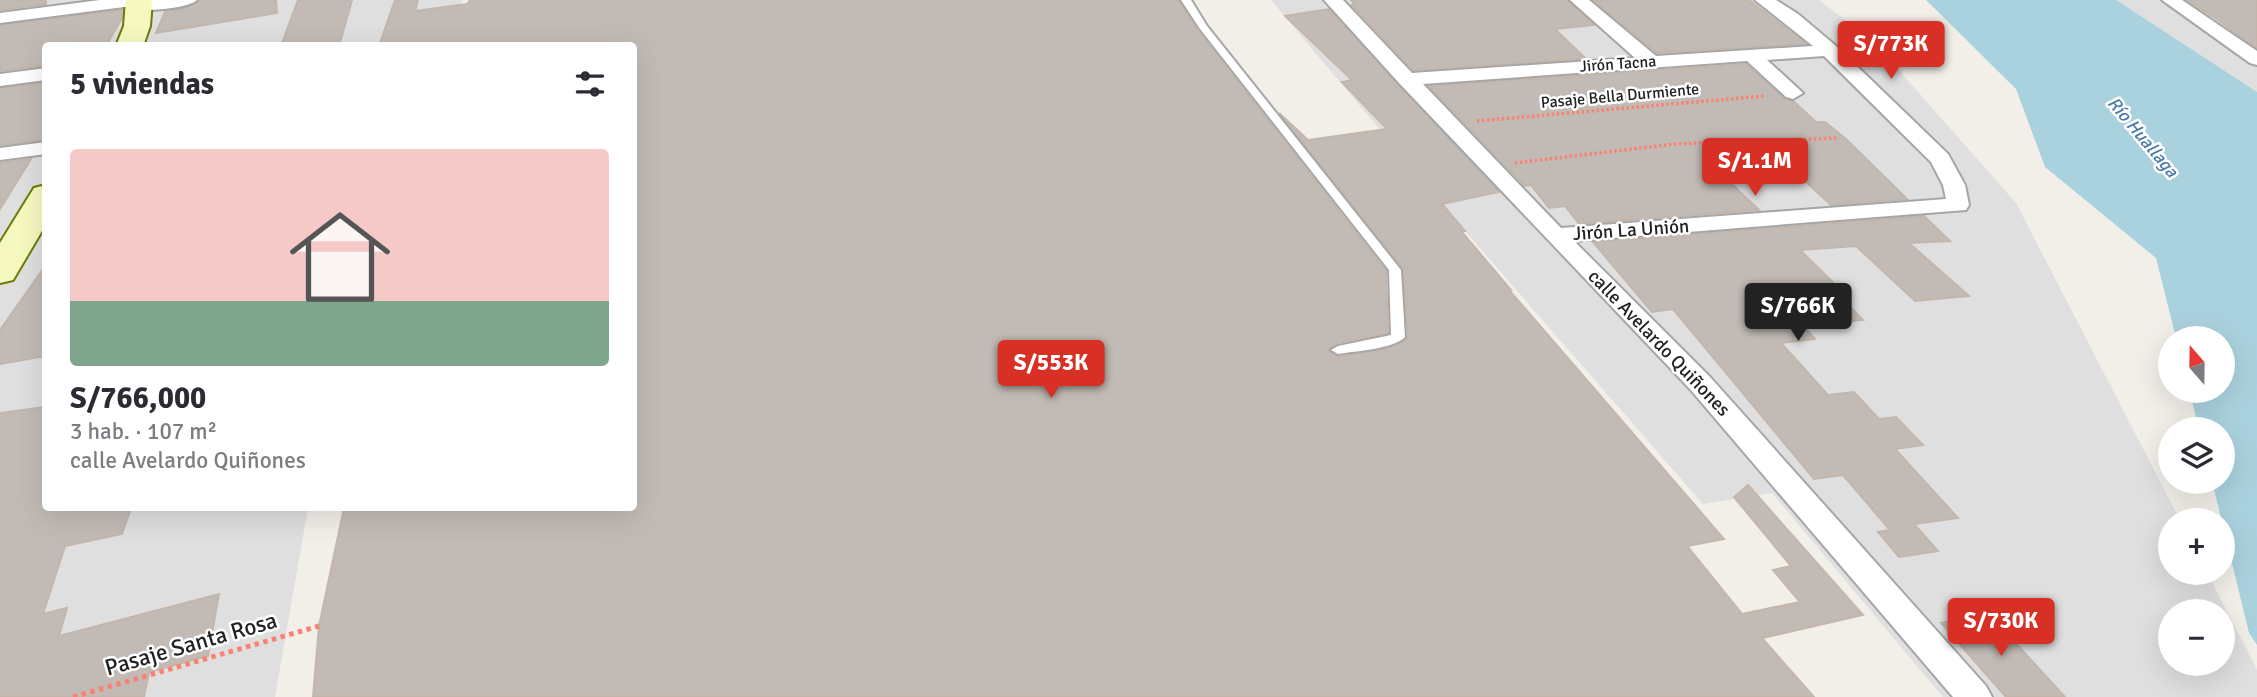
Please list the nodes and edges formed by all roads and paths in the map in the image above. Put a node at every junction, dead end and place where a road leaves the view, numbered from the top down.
1 (188, 0) edge
2 (1186, 0) edge
3 (1333, 0) edge
4 (1580, 0) edge
5 (1764, 0) edge
6 (2171, 0) edge
7 (140, 2) edge
8 (0, 18) edge
9 (131, 42) edge
10 (1829, 50) junction
11 (1751, 55) junction
12 (2257, 59) edge
13 (1651, 62) junction
14 (42, 74) edge
15 (0, 79) edge
16 (1406, 79) junction
17 (1793, 93) joint
18 (1449, 124) junction
19 (1838, 138) dead end
20 (42, 149) edge
21 (0, 154) edge
22 (1489, 166) junction
23 (42, 202) edge
24 (1958, 205) joint
25 (1555, 235) junction
26 (0, 272) edge
27 (1338, 350) dead end
28 (319, 626) dead end
29 (73, 697) edge
30 (1974, 697) edge

1 - 7 street
2 - 27 lane
3 - 16 street, calle Avelardo Quiñones
4 - 13 street
5 - 10 street
6 - 12 street
7 - 8 street
7 - 9 main road
10 - 11 street, Jirón Tacna
10 - 24 street
11 - 13 street, Jirón Tacna
11 - 17 street
13 - 16 street, Jirón Tacna
14 - 15 street
16 - 18 street, calle Avelardo Quiñones
17 - 18 path, Pasaje Bella Durmiente
18 - 22 street, calle Avelardo Quiñones
19 - 22 path
20 - 21 street
22 - 25 street, calle Avelardo Quiñones
23 - 26 main road
24 - 25 street, Jirón La Unión
25 - 30 street, calle Avelardo Quiñones
28 - 29 path, Pasaje Santa Rosa

